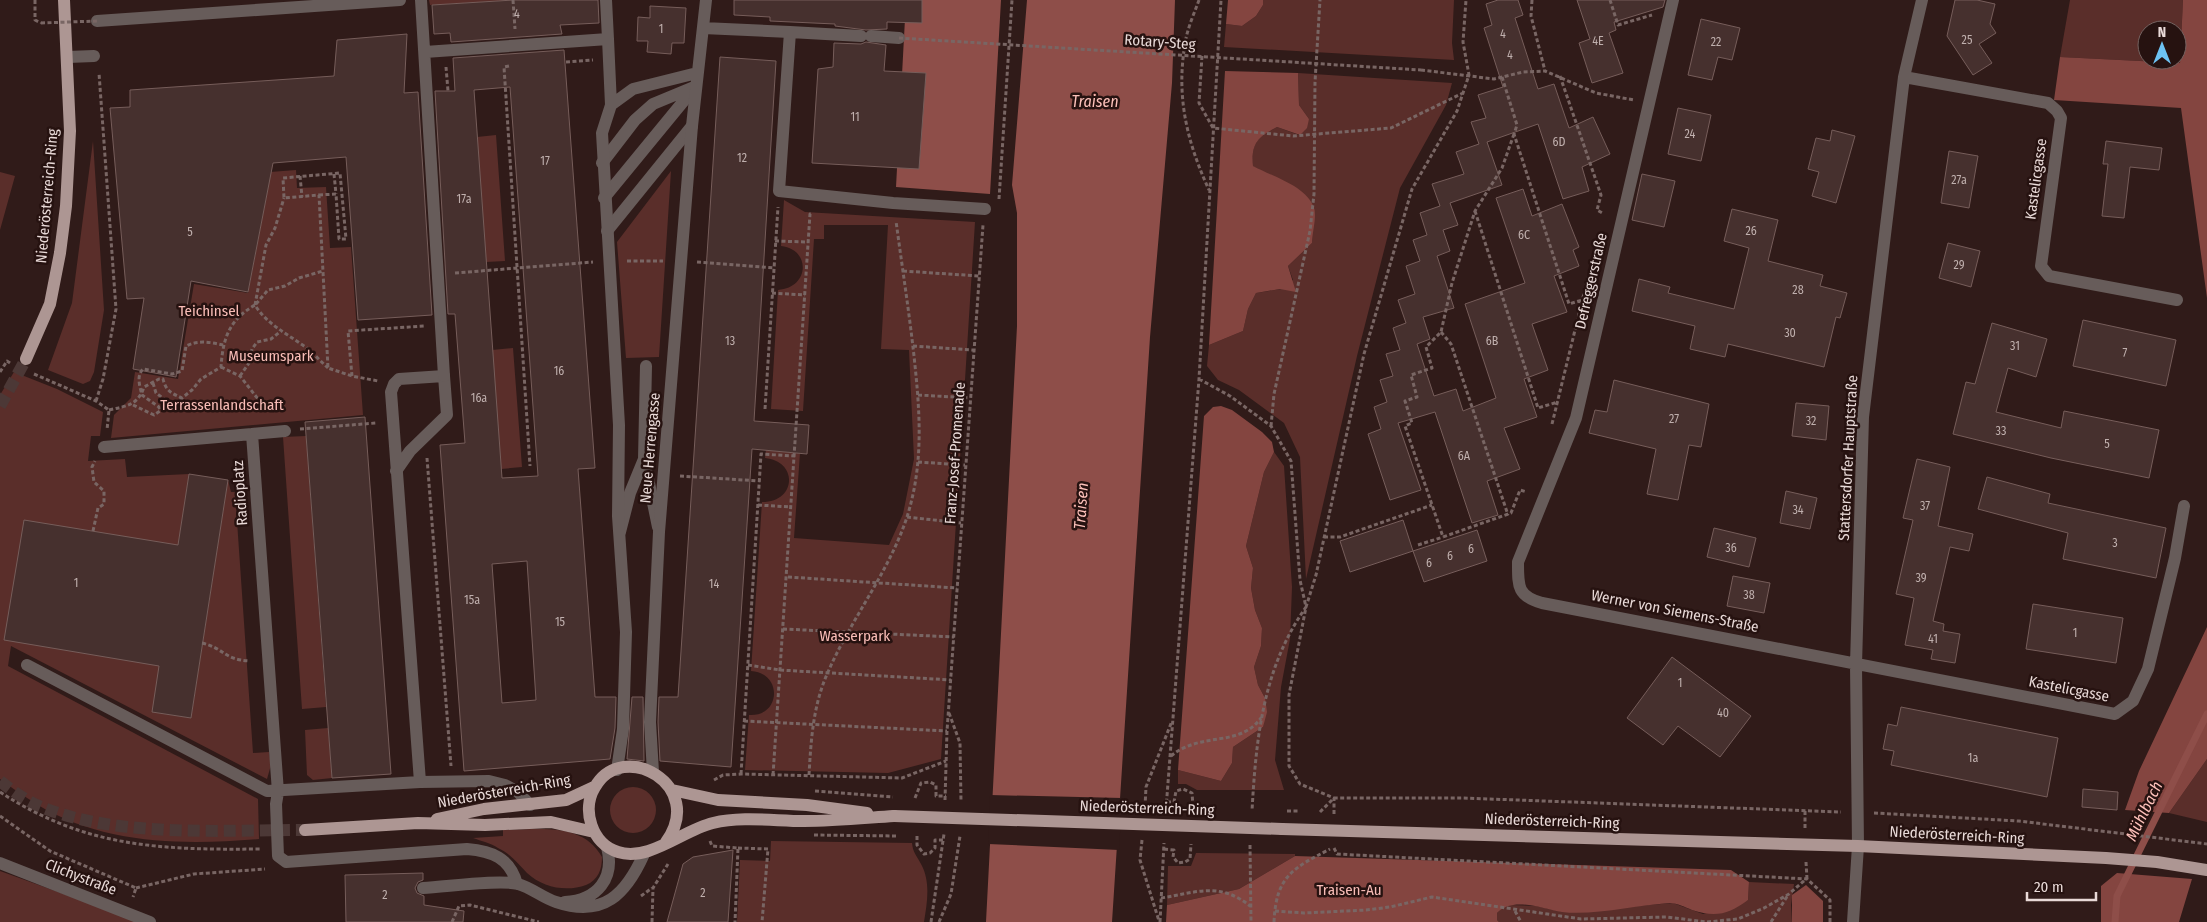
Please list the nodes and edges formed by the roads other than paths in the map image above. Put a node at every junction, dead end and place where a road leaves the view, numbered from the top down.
1 (64, 0) edge
2 (400, 0) edge
3 (421, 0) edge
4 (606, 0) edge
5 (706, 0) edge
6 (1673, 0) edge
7 (1922, 0) edge
8 (97, 22) road end
9 (702, 28) junction
10 (790, 32) junction
11 (899, 38) road end
12 (608, 39) junction
13 (425, 52) junction
14 (68, 57) junction
15 (96, 61) road end
16 (1904, 77) junction
17 (697, 80) junction
18 (611, 105) junction
19 (692, 126) junction
20 (602, 163) junction
21 (604, 198) junction
22 (984, 209) road end
23 (607, 231) junction
24 (2177, 300) dead end
25 (21, 362) tunnel mouth
26 (646, 366) dead end
27 (444, 376) junction
28 (285, 431) dead end
29 (252, 434) junction
30 (104, 447) road end
31 (644, 459) junction
32 (396, 471) junction
33 (2184, 506) dead end
34 (659, 532) junction
35 (619, 537) junction
36 (1518, 562) joint
37 (27, 665) dead end
38 (1856, 665) junction
39 (617, 770) junction
40 (653, 772) junction
41 (420, 782) junction
42 (594, 788) junction
43 (672, 790) junction
44 (278, 792) junction
45 (530, 805) junction
46 (894, 816) junction
47 (418, 823) junction
48 (305, 830) tunnel mouth
49 (594, 832) junction
50 (666, 842) junction
51 (1858, 846) junction
52 (607, 847) junction
53 (644, 854) junction
54 (0, 863) edge
55 (2207, 870) edge
56 (517, 884) junction
57 (423, 888) dead end
58 (555, 902) junction
59 (150, 922) edge
60 (1853, 922) edge

1 - 14 main road, Niederösterreich-Ring
2 - 8 street
3 - 13 street
4 - 12 street
5 - 9 street, Neue Herrengasse
6 - 36 street, Defreggerstraße
7 - 16 street, Stattersdorfer Hauptstraße
9 - 10 street
9 - 17 street, Neue Herrengasse
10 - 11 street
10 - 22 street
12 - 13 street
12 - 18 street
13 - 27 street
14 - 15 street
14 - 25 main road, Niederösterreich-Ring
16 - 24 street, Kastelicgasse
16 - 38 street, Stattersdorfer Hauptstraße
17 - 18 street
17 - 19 street, Neue Herrengasse
17 - 20 street
17 - 21 street
18 - 20 street, Neue Herrengasse
19 - 23 street
19 - 34 street, Neue Herrengasse
20 - 21 street, Neue Herrengasse
21 - 23 street, Neue Herrengasse
23 - 35 street, Neue Herrengasse
26 - 31 street
27 - 32 street
27 - 32 street
28 - 29 street
29 - 30 street
29 - 44 street, Radioplatz
31 - 34 street
31 - 35 street
32 - 41 street
33 - 38 street, Kastelicgasse
34 - 40 street, Neue Herrengasse
35 - 39 street, Neue Herrengasse
36 - 38 street, Werner von Siemens-Straße
37 - 44 street
38 - 51 street, Stattersdorfer Hauptstraße
39 - 40 main road
39 - 42 main road, Niederösterreich-Ring
40 - 43 main road
41 - 44 street
41 - 45 street
42 - 45 main road, Niederösterreich-Ring
42 - 49 main road, Niederösterreich-Ring
43 - 46 main road, Niederösterreich-Ring
43 - 50 main road
44 - 56 street, Radioplatz
45 - 47 main road, Niederösterreich-Ring
46 - 50 main road, Niederösterreich-Ring
46 - 51 main road, Niederösterreich-Ring, bridge
47 - 48 main road, Niederösterreich-Ring
47 - 49 main road, Niederösterreich-Ring
49 - 52 main road
50 - 53 main road, Niederösterreich-Ring
51 - 55 main road, Niederösterreich-Ring
51 - 60 street, Stattersdorfer Hauptstraße
52 - 53 main road
52 - 58 street
53 - 58 street
54 - 59 street, Clichystraße
56 - 57 street
56 - 58 street

